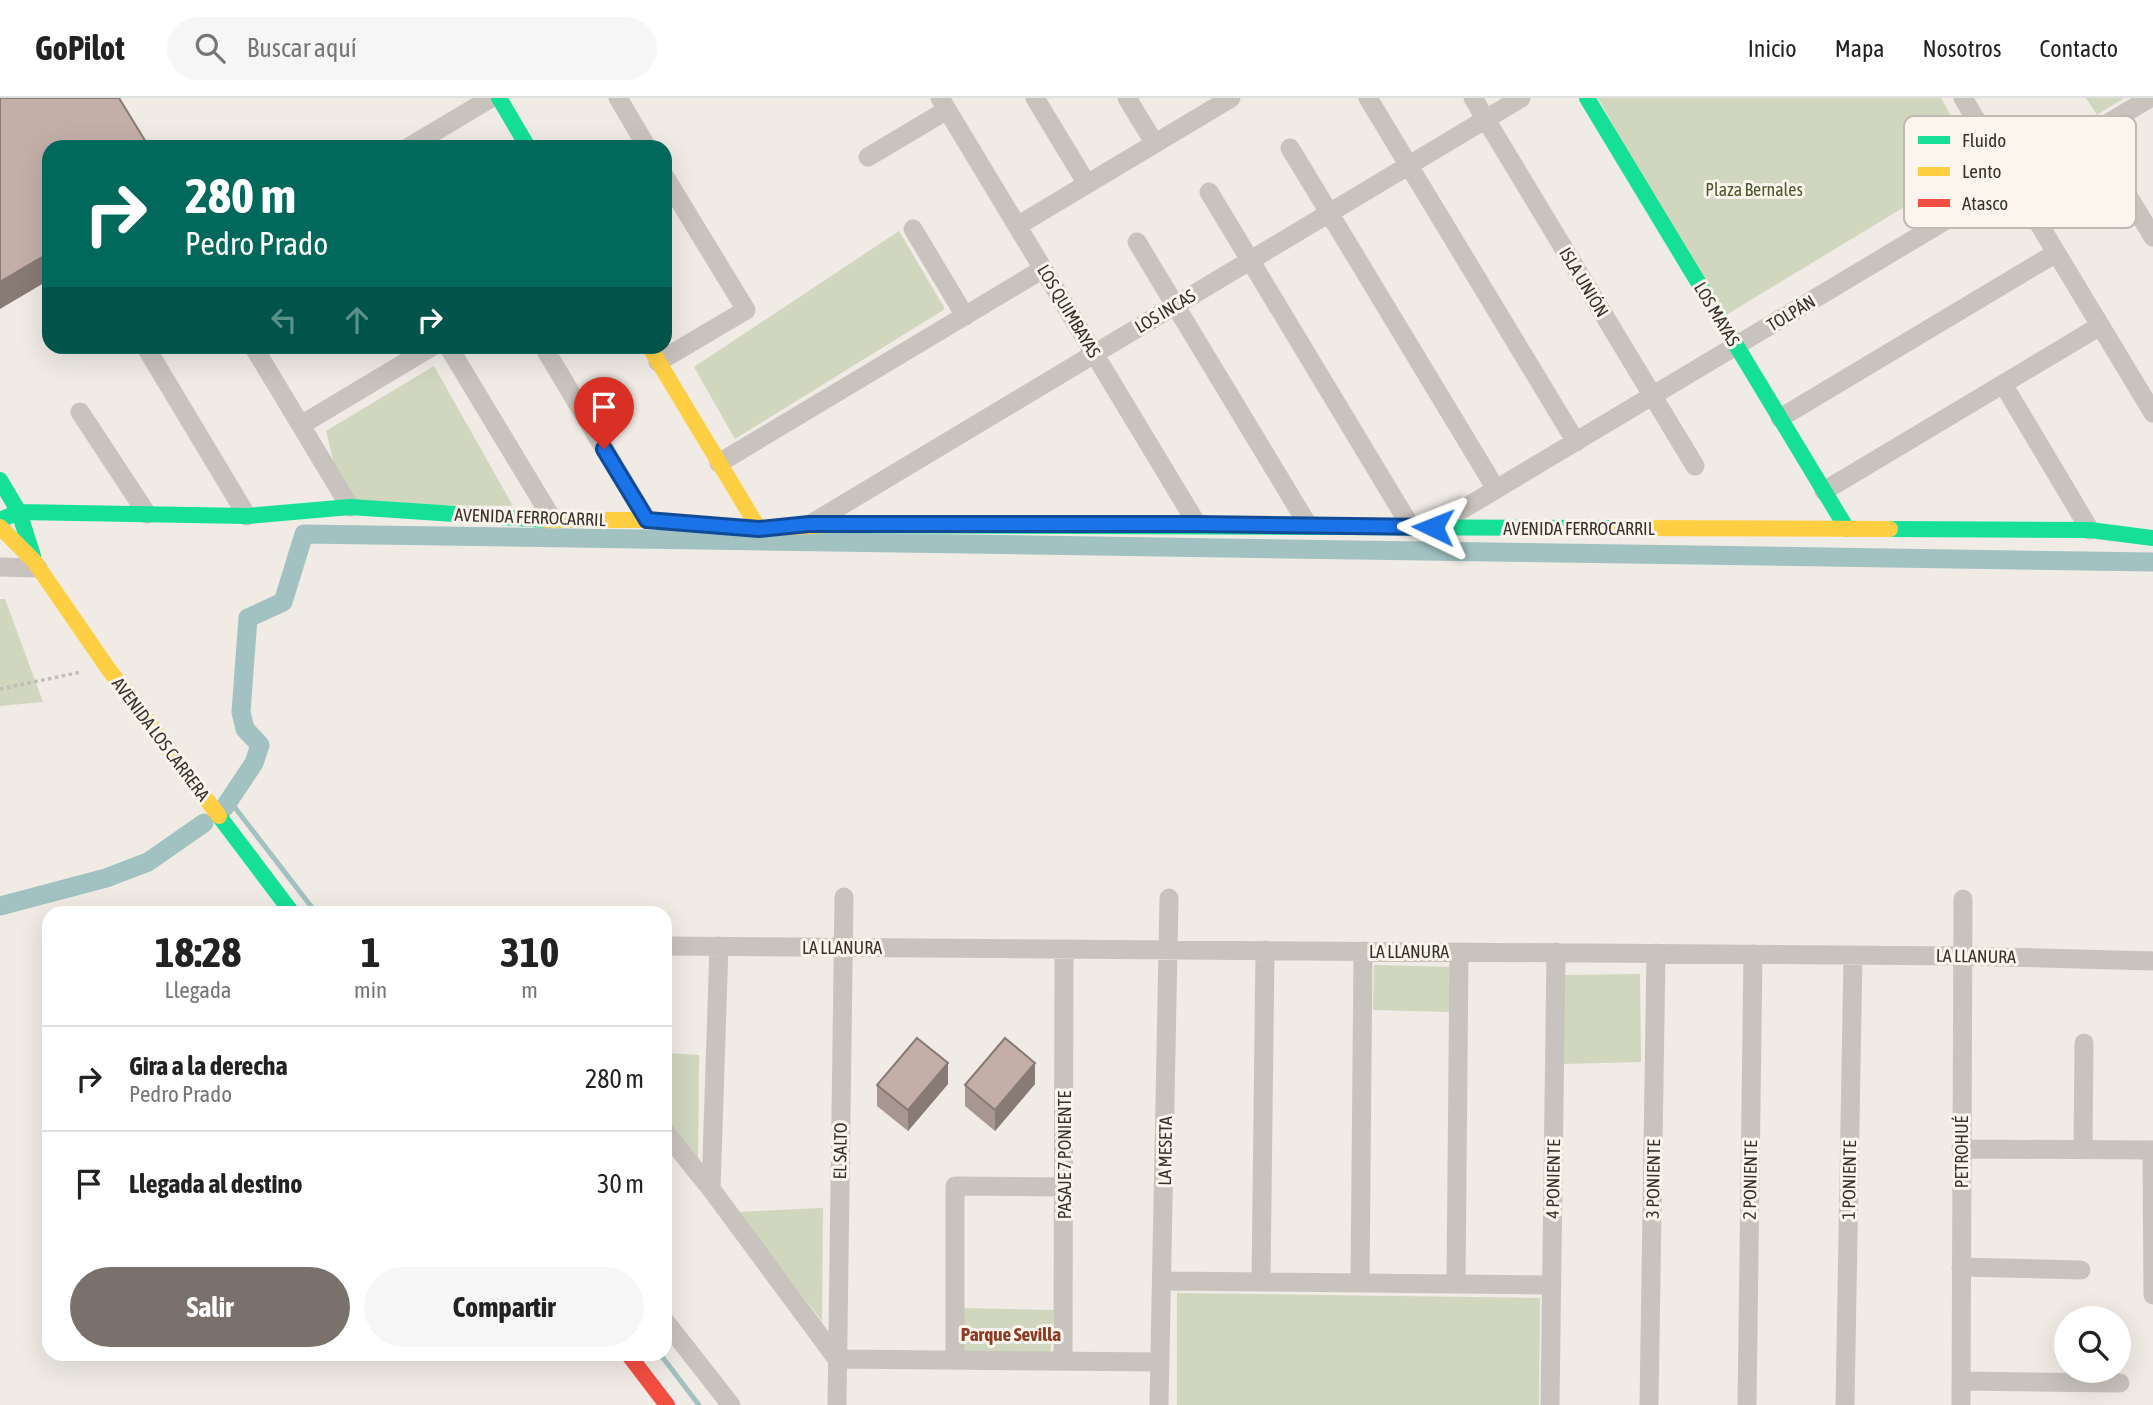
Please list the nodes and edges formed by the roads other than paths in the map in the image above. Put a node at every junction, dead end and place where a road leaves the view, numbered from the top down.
1 (491, 98) edge
2 (499, 98) edge
3 (618, 98) edge
4 (1035, 98) edge
5 (1127, 98) edge
6 (1368, 98) edge
7 (1473, 98) edge
8 (1521, 98) edge
9 (1587, 98) edge
10 (1963, 98) edge
11 (2150, 98) edge
12 (1222, 100) edge
13 (944, 104) edge
14 (1974, 116) edge
15 (2120, 116) edge
16 (1486, 119) junction
17 (425, 140) edge
18 (524, 140) edge
19 (643, 140) edge
20 (1155, 144) junction
21 (1290, 148) dead end
22 (868, 157) dead end
23 (1409, 165) junction
24 (1087, 184) junction
25 (672, 188) edge
26 (1209, 192) dead end
27 (2136, 209) edge
28 (1329, 213) junction
29 (1017, 226) junction
30 (1933, 228) edge
31 (2041, 228) edge
32 (913, 229) dead end
33 (2153, 237) edge
34 (1137, 242) dead end
35 (2056, 253) junction
36 (1250, 260) junction
37 (1043, 269) junction
38 (1176, 305) junction
39 (965, 316) junction
40 (2100, 326) junction
41 (672, 345) edge
42 (1736, 346) junction
43 (150, 354) edge
44 (262, 354) edge
45 (420, 354) edge
46 (453, 354) edge
47 (552, 354) edge
48 (654, 354) edge
49 (1094, 354) junction
50 (2003, 384) junction
51 (1653, 396) junction
52 (80, 412) dead end
53 (2153, 413) edge
54 (1780, 418) junction
55 (301, 425) junction
56 (1576, 442) junction
57 (719, 463) junction
58 (1695, 466) dead end
59 (0, 480) edge
60 (1496, 489) junction
61 (1824, 491) junction
62 (350, 507) junction
63 (19, 512) junction
64 (147, 514) junction
65 (247, 516) junction
66 (0, 520) edge
67 (553, 520) junction
68 (647, 520) junction
69 (809, 524) junction
70 (1197, 524) junction
71 (1308, 525) junction
72 (0, 527) edge
73 (1411, 527) junction
74 (1433, 527) junction
75 (759, 529) junction
76 (1847, 529) junction
77 (2090, 530) junction
78 (2153, 538) edge
79 (36, 565) junction
80 (0, 567) edge
81 (844, 897) dead end
82 (1169, 898) dead end
83 (1963, 899) dead end
84 (287, 906) edge
85 (672, 946) edge
86 (719, 946) junction
87 (844, 947) junction
88 (1064, 948) junction
89 (1168, 949) junction
90 (1265, 950) junction
91 (1363, 951) junction
92 (1459, 951) junction
93 (1556, 952) junction
94 (1656, 953) junction
95 (1754, 954) junction
96 (1853, 955) junction
97 (1963, 956) junction
98 (2153, 961) edge
99 (2084, 1043) dead end
100 (672, 1141) edge
101 (1961, 1149) junction
102 (2083, 1150) junction
103 (2152, 1150) edge
104 (1063, 1187) junction
105 (710, 1189) junction
106 (1961, 1267) junction
107 (2081, 1270) dead end
108 (1163, 1281) junction
109 (1261, 1282) junction
110 (1360, 1283) junction
111 (1456, 1284) junction
112 (1551, 1285) junction
113 (2153, 1295) edge
114 (672, 1330) edge
115 (837, 1359) junction
116 (955, 1360) junction
117 (633, 1361) edge
118 (1063, 1361) junction
119 (1160, 1363) junction
120 (1961, 1381) junction
121 (2054, 1382) edge
122 (667, 1405) edge
123 (731, 1405) edge
124 (837, 1405) edge
125 (1159, 1405) edge
126 (1550, 1405) edge
127 (1649, 1405) edge
128 (1747, 1405) edge
129 (1845, 1405) edge
130 (1961, 1405) edge

1 - 17 street
2 - 18 street
3 - 19 street
4 - 24 street
5 - 20 street
6 - 23 street
7 - 16 street, ISLA UNIÓN
8 - 16 street, LOS INCAS
9 - 42 street, LOS MAYAS
10 - 14 street
11 - 15 street, TOLPÁN
12 - 20 street
13 - 22 street
13 - 29 street, LOS QUIMBAYAS
16 - 23 street, LOS INCAS
16 - 51 street, ISLA UNIÓN
20 - 24 street
21 - 28 street
23 - 28 street, LOS INCAS
23 - 56 street
24 - 29 street
25 - 41 street
26 - 36 street
27 - 33 street
28 - 36 street, LOS INCAS
28 - 60 street
29 - 37 street, LOS QUIMBAYAS
30 - 42 street, TOLPÁN
31 - 35 street
32 - 39 street
34 - 38 street
35 - 40 street
35 - 54 street
36 - 38 street, LOS INCAS
36 - 73 street
37 - 39 street
37 - 49 street, LOS QUIMBAYAS
38 - 49 street, LOS INCAS
38 - 71 street
39 - 57 street
40 - 50 street
40 - 53 street
42 - 51 street, TOLPÁN
42 - 54 street, LOS MAYAS
43 - 65 street
44 - 55 street
45 - 55 street
46 - 67 street
47 - 68 street
48 - 57 street
49 - 69 street, LOS INCAS
49 - 70 street, LOS QUIMBAYAS
50 - 61 street
50 - 77 street
51 - 56 street, TOLPÁN
51 - 58 street, ISLA UNIÓN
52 - 64 street
54 - 61 street, LOS MAYAS
55 - 62 street
56 - 60 street, TOLPÁN
57 - 75 street
59 - 63 street, AVENIDA LOS CARRERA
60 - 74 street, TOLPÁN
61 - 76 street, LOS MAYAS
62 - 65 street, AVENIDA FERROCARRIL
62 - 67 street, AVENIDA FERROCARRIL
63 - 64 street, AVENIDA FERROCARRIL
63 - 66 street, AVENIDA FERROCARRIL
63 - 79 street, AVENIDA LOS CARRERA
64 - 65 street, AVENIDA FERROCARRIL
67 - 68 street, AVENIDA FERROCARRIL
68 - 75 street, AVENIDA FERROCARRIL
69 - 70 street, AVENIDA FERROCARRIL
69 - 75 street, AVENIDA FERROCARRIL
70 - 71 street, AVENIDA FERROCARRIL
71 - 73 street, AVENIDA FERROCARRIL
72 - 79 street, AVENIDA LOS CARRERA
73 - 74 street, AVENIDA FERROCARRIL
74 - 76 street, AVENIDA FERROCARRIL
76 - 77 street, AVENIDA FERROCARRIL
77 - 78 street, AVENIDA FERROCARRIL
79 - 80 street
79 - 84 street, AVENIDA LOS CARRERA
81 - 87 street, EL SALTO
82 - 89 street, LA MESETA
83 - 97 street, PETROHUÉ
85 - 86 street, LA LLANURA
86 - 87 street, LA LLANURA
86 - 105 street
87 - 88 street, LA LLANURA
87 - 115 street, EL SALTO
88 - 89 street, LA LLANURA
88 - 104 street, PASAJE 7 PONIENTE
89 - 90 street, LA LLANURA
89 - 108 street, LA MESETA
90 - 91 street, LA LLANURA
90 - 109 street
91 - 92 street, LA LLANURA
91 - 110 street
92 - 93 street, LA LLANURA
92 - 111 street
93 - 94 street, LA LLANURA
93 - 112 street, 4 PONIENTE
94 - 95 street, LA LLANURA
94 - 127 street, 3 PONIENTE
95 - 96 street, LA LLANURA
95 - 128 street, 2 PONIENTE
96 - 97 street, LA LLANURA
96 - 129 street, 1 PONIENTE
97 - 98 street, LA LLANURA
97 - 101 street, PETROHUÉ
99 - 102 street
100 - 105 street
101 - 102 street
101 - 106 street, PETROHUÉ
102 - 103 street
103 - 113 street
104 - 116 street
104 - 118 street, PASAJE 7 PONIENTE
105 - 115 street
106 - 107 street
106 - 120 street, PETROHUÉ
108 - 109 street
108 - 119 street, LA MESETA
109 - 110 street
110 - 111 street
111 - 112 street
112 - 126 street, 4 PONIENTE
114 - 123 street
115 - 116 street
115 - 124 street, EL SALTO
116 - 118 street
117 - 122 street
118 - 119 street
119 - 125 street, LA MESETA
120 - 121 street
120 - 130 street, PETROHUÉ

